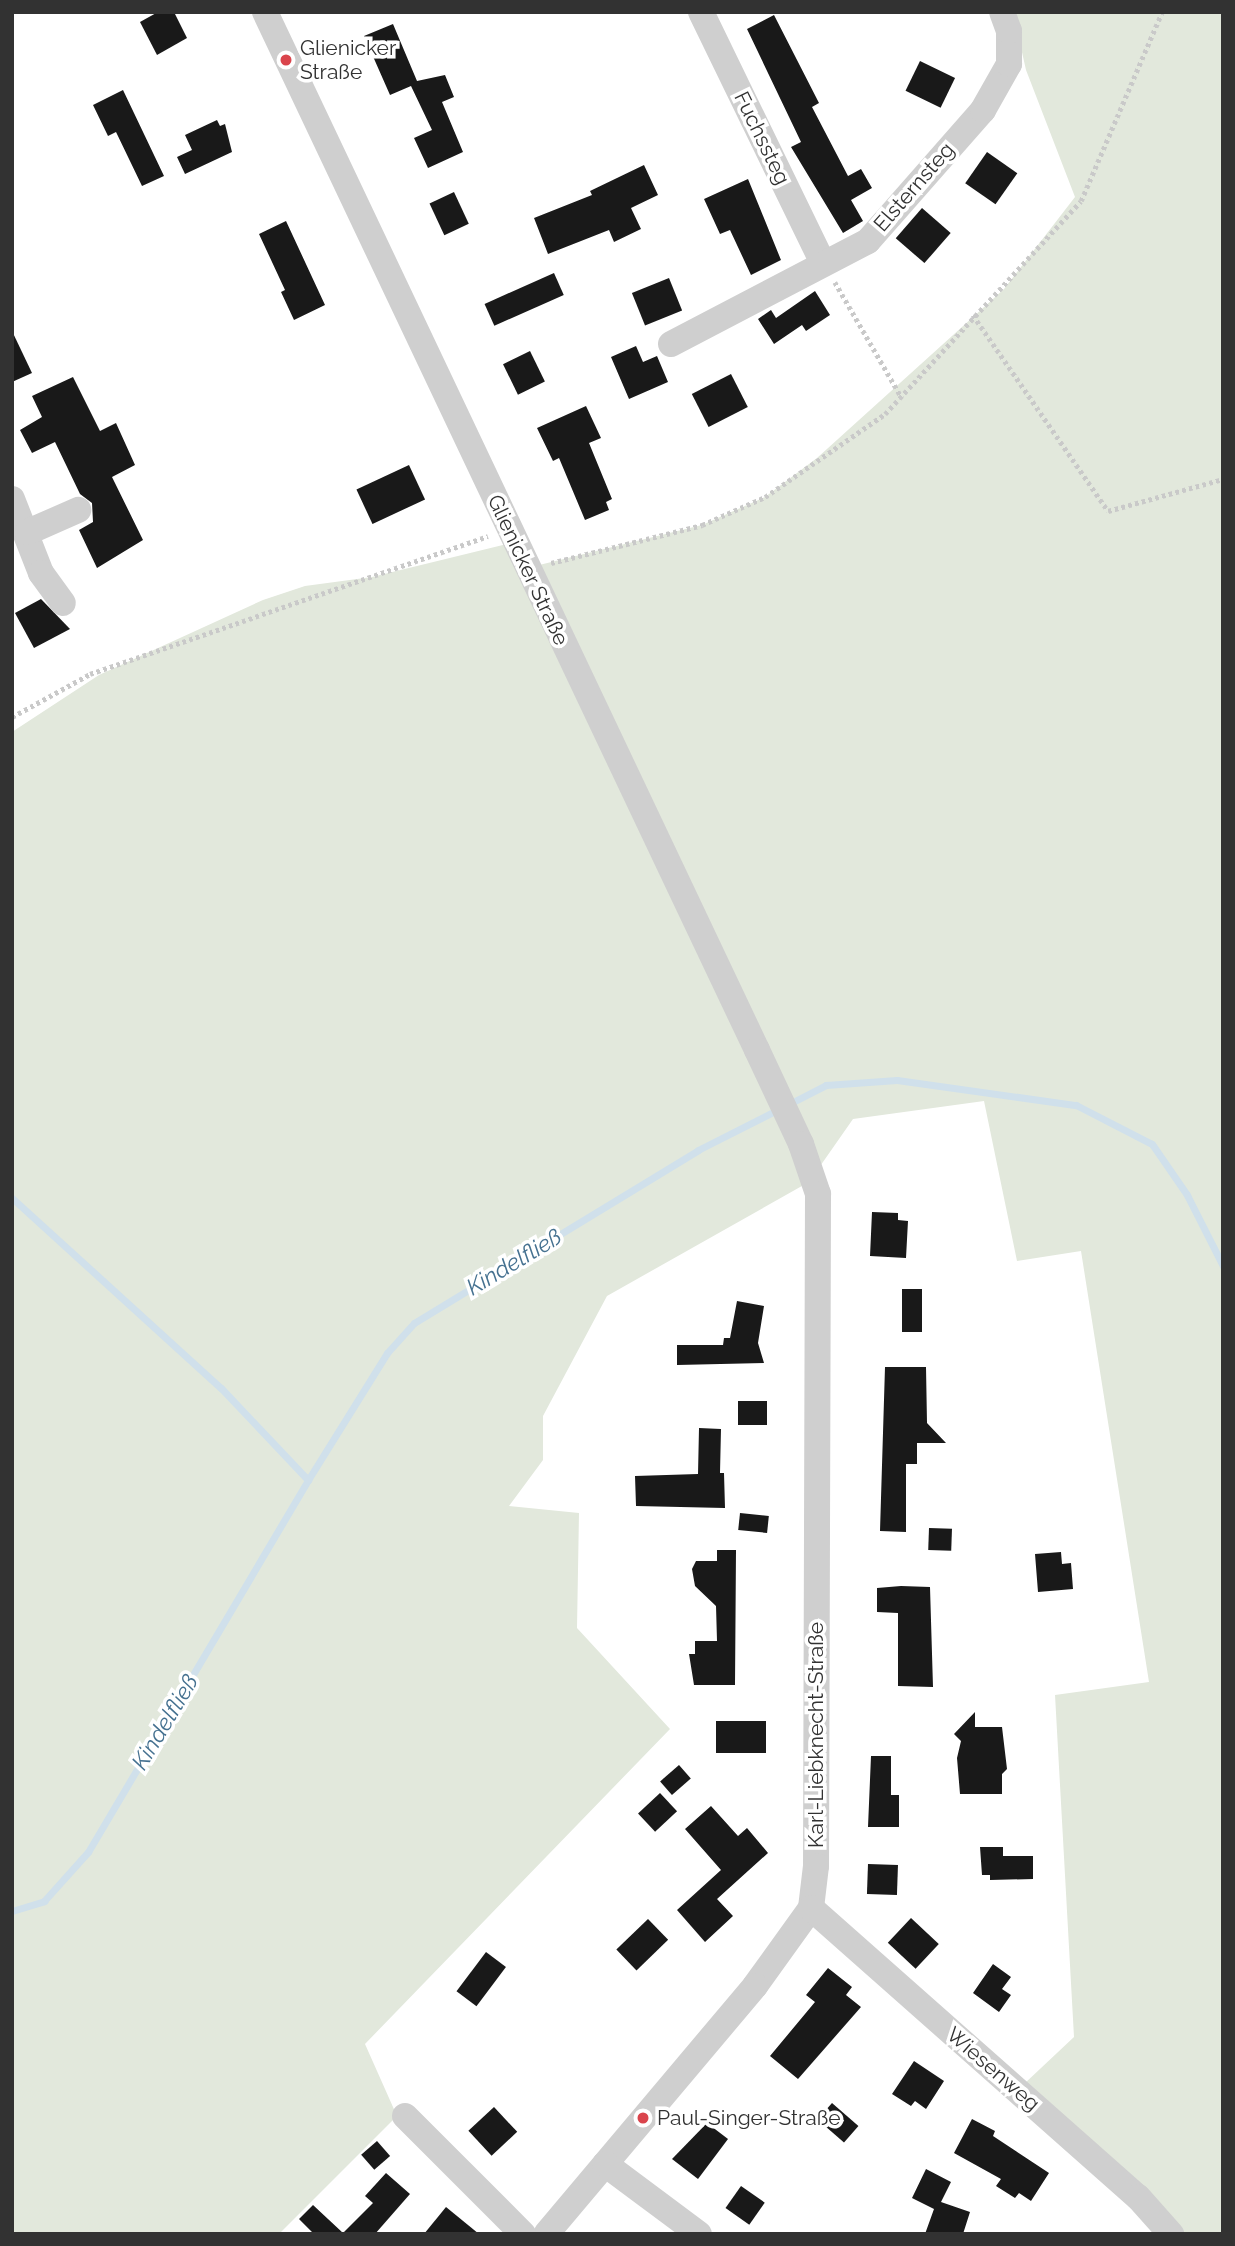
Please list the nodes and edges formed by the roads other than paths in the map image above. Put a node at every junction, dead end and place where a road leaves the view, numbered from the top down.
1 (265, 12) edge
2 (701, 12) edge
3 (1002, 12) edge
4 (823, 263) junction
5 (671, 344) dead end
6 (12, 499) edge
7 (78, 510) dead end
8 (28, 532) junction
9 (63, 603) dead end
10 (801, 1143) joint
11 (811, 1908) junction
12 (405, 2116) dead end
13 (605, 2164) junction
14 (523, 2234) edge
15 (546, 2234) edge
16 (699, 2234) edge
17 (1171, 2234) edge

1 - 10 street, Glienicker Straße
2 - 4 street, Fuchssteg
3 - 4 street, Elsternsteg
4 - 5 street, Elsternsteg
6 - 8 street
7 - 8 street
8 - 9 street
10 - 11 street, Karl-Liebknecht-Straße
11 - 13 street, Karl-Liebknecht-Straße
11 - 17 street, Wiesenweg
12 - 14 street
13 - 15 street, Karl-Liebknecht-Straße
13 - 16 street

